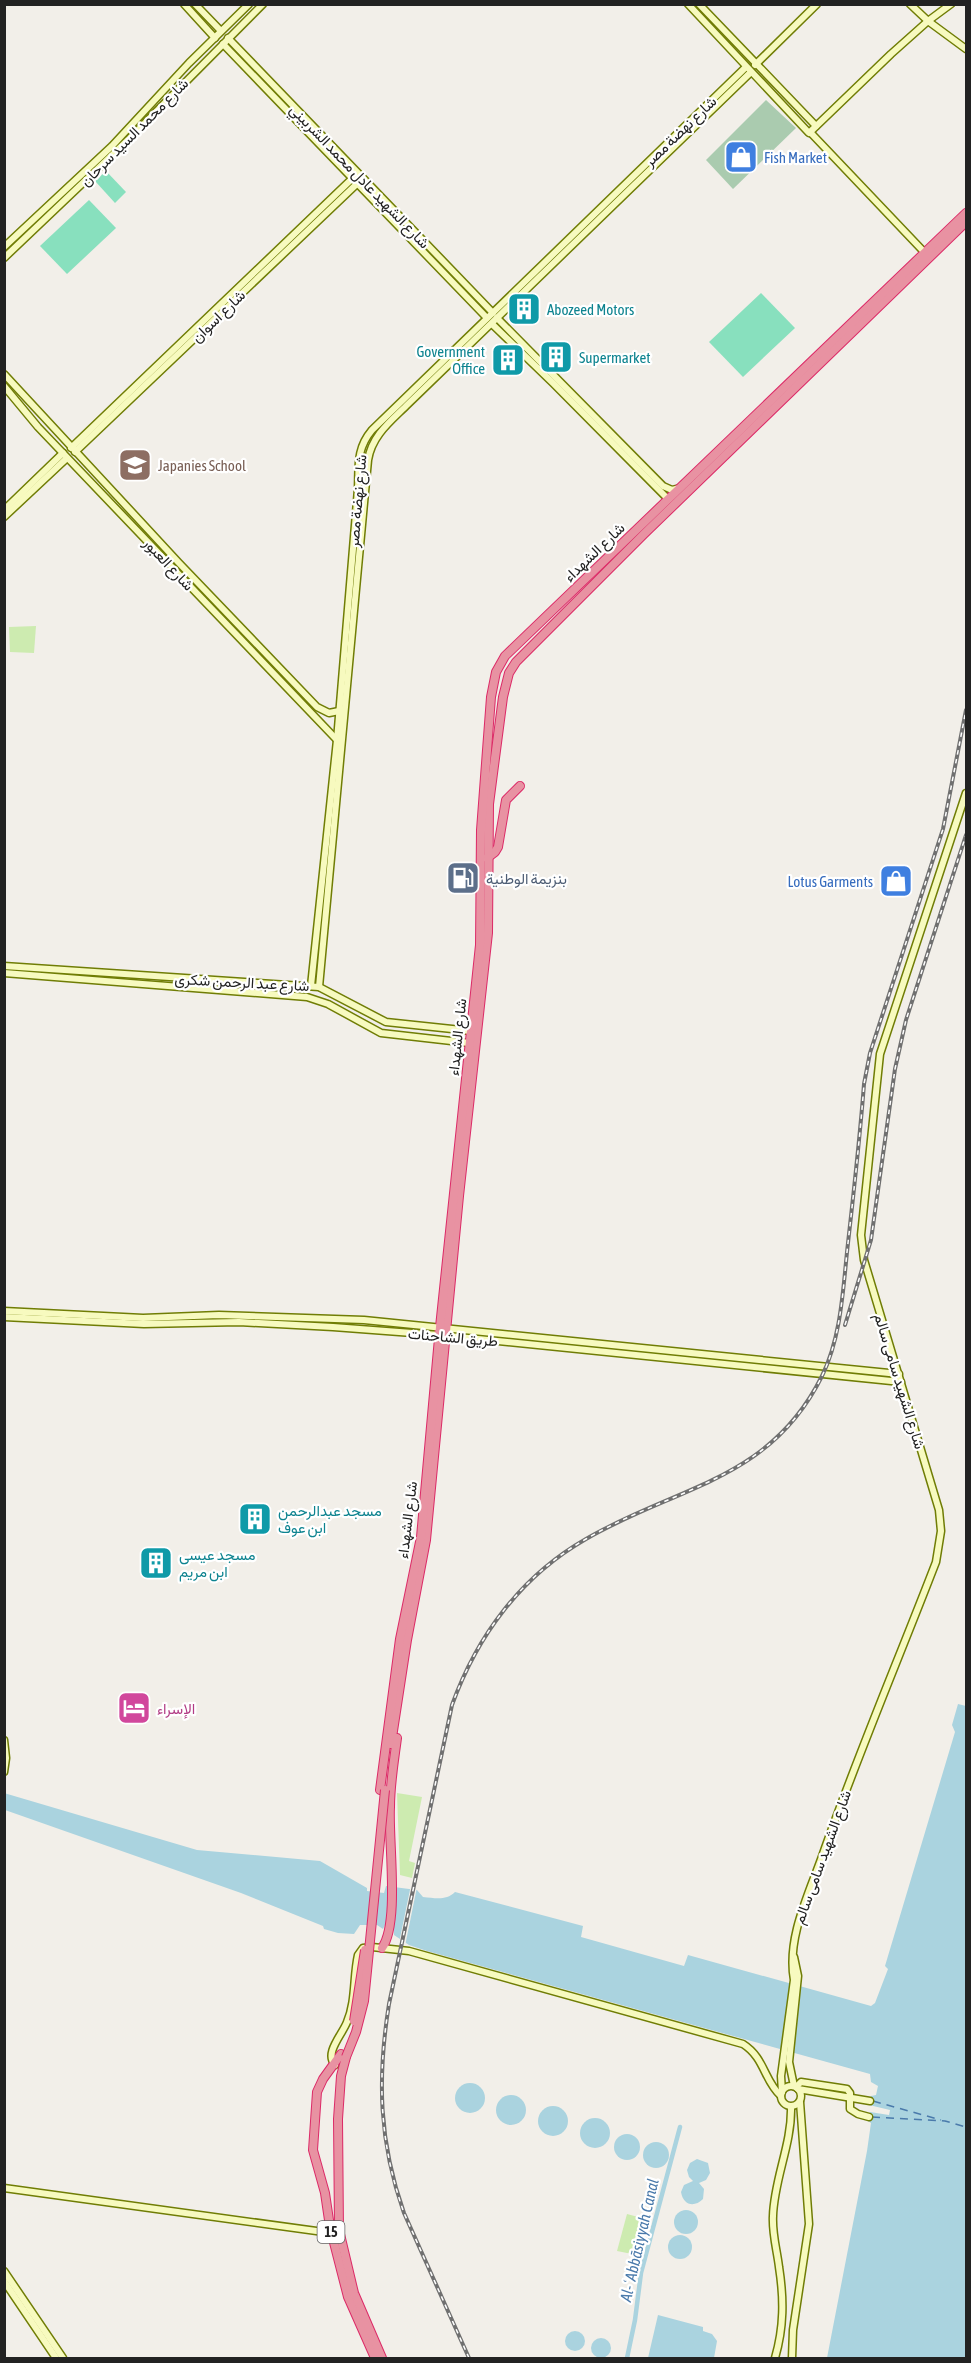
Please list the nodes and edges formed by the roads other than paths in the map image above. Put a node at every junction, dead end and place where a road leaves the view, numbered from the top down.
1 (184, 4) edge
2 (195, 4) edge
3 (249, 4) edge
4 (263, 4) edge
5 (688, 4) edge
6 (699, 4) edge
7 (817, 4) edge
8 (910, 4) edge
9 (951, 4) edge
10 (928, 21) junction
11 (723, 30) junction
12 (221, 31) junction
13 (717, 35) junction
14 (215, 38) junction
15 (225, 41) junction
16 (966, 49) edge
17 (189, 63) junction
18 (755, 64) junction
19 (196, 69) junction
20 (748, 69) junction
21 (178, 75) junction
22 (184, 82) junction
23 (803, 113) junction
24 (797, 121) junction
25 (816, 126) junction
26 (810, 133) junction
27 (357, 179) junction
28 (966, 213) edge
29 (966, 222) edge
30 (4, 246) edge
31 (928, 255) junction
32 (4, 258) edge
33 (495, 315) junction
34 (489, 321) junction
35 (4, 374) edge
36 (556, 380) junction
37 (4, 386) edge
38 (31, 403) junction
39 (404, 403) junction
40 (23, 408) junction
41 (46, 420) junction
42 (38, 427) junction
43 (73, 450) junction
44 (65, 455) junction
45 (711, 464) junction
46 (681, 488) junction
47 (668, 499) junction
48 (4, 510) edge
49 (4, 517) edge
50 (148, 529) junction
51 (141, 534) junction
52 (288, 676) junction
53 (494, 678) junction
54 (507, 680) junction
55 (282, 682) junction
56 (491, 697) junction
57 (503, 697) junction
58 (339, 711) junction
59 (337, 740) junction
60 (520, 786) dead end
61 (966, 794) edge
62 (487, 858) junction
63 (318, 953) junction
64 (4, 966) edge
65 (4, 974) edge
66 (195, 984) junction
67 (208, 984) junction
68 (311, 986) junction
69 (319, 987) junction
70 (360, 1008) junction
71 (372, 1015) junction
72 (355, 1019) junction
73 (366, 1026) junction
74 (457, 1030) junction
75 (471, 1031) junction
76 (455, 1042) junction
77 (470, 1043) junction
78 (454, 1226) junction
79 (4, 1311) edge
80 (4, 1317) edge
81 (333, 1318) junction
82 (348, 1319) junction
83 (333, 1327) junction
84 (347, 1328) junction
85 (443, 1331) junction
86 (573, 1340) junction
87 (595, 1342) junction
88 (573, 1348) junction
89 (595, 1350) junction
90 (701, 1357) junction
91 (899, 1374) junction
92 (901, 1382) junction
93 (396, 1716) junction
94 (4, 1740) edge
95 (4, 1772) edge
96 (383, 1790) junction
97 (386, 1947) junction
98 (343, 2056) junction
99 (786, 2062) junction
100 (335, 2066) junction
101 (796, 2088) junction
102 (781, 2094) junction
103 (850, 2097) junction
104 (870, 2101) dead end
105 (800, 2102) junction
106 (791, 2107) junction
107 (869, 2117) dead end
108 (4, 2188) edge
109 (331, 2233) junction
110 (4, 2271) edge
111 (4, 2281) edge
112 (56, 2358) edge
113 (63, 2358) edge
114 (375, 2358) edge
115 (382, 2358) edge
116 (775, 2358) edge
117 (792, 2358) edge

1 - 14 street
2 - 12 street
3 - 12 street, شارع محمد السيد سرحان
4 - 15 street, شارع محمد السيد سرحان
5 - 13 street
6 - 11 street
7 - 18 street
8 - 10 street
9 - 10 street
10 - 16 street
10 - 25 street
11 - 13 street
11 - 18 street
12 - 14 street, شارع محمد السيد سرحان
13 - 20 street
14 - 17 street, شارع محمد السيد سرحان
15 - 19 street, شارع محمد السيد سرحان
15 - 27 street, شارع الشهيد عادل محمد الشربيني
17 - 19 street
17 - 21 street, شارع محمد السيد سرحان
18 - 23 street
19 - 22 street, شارع محمد السيد سرحان
20 - 24 street
20 - 33 street, شارع نهضة مصر
21 - 22 street
21 - 30 street, شارع محمد السيد سرحان
22 - 32 street, شارع محمد السيد سرحان
23 - 24 street
23 - 25 street
24 - 26 street
25 - 26 street
26 - 31 street
27 - 33 street, شارع الشهيد عادل محمد الشربيني
27 - 34 street, شارع الشهيد عادل محمد الشربيني
27 - 43 street, شارع اسوان
28 - 31 highway, شارع الشهداء
29 - 31 highway, شارع الشهداء
31 - 45 highway, شارع الشهداء
33 - 34 street, شارع نهضة مصر
33 - 36 street, شارع الشهيد عادل محمد الشربيني
34 - 36 street, شارع الشهيد عادل محمد الشربيني
34 - 39 street, شارع نهضة مصر
35 - 38 street, شارع العبور
36 - 46 street, شارع الشهيد عادل محمد الشربيني
36 - 47 street, شارع الشهيد عادل محمد الشربيني
37 - 40 street, شارع العبور
38 - 40 street
38 - 41 street, شارع العبور
39 - 58 street, شارع نهضة مصر
39 - 63 street, شارع نهضة مصر
40 - 42 street, شارع العبور
41 - 42 street
41 - 43 street, شارع العبور
42 - 44 street, شارع العبور
43 - 50 street, شارع العبور
44 - 48 street
44 - 49 street
44 - 51 street, شارع العبور
45 - 46 highway, شارع الشهداء
45 - 54 highway, شارع الشهداء
46 - 47 highway, شارع الشهداء
47 - 53 highway, شارع الشهداء
50 - 51 street
50 - 52 street, شارع العبور
51 - 55 street, شارع العبور
52 - 55 street
52 - 58 street, شارع العبور
53 - 54 highway
53 - 56 highway, شارع الشهداء
54 - 57 highway, شارع الشهداء
55 - 59 street, شارع العبور
56 - 57 highway
56 - 75 highway, شارع الشهداء
57 - 62 highway, شارع الشهداء
58 - 59 street, شارع نهضة مصر
59 - 63 street, شارع نهضة مصر
60 - 62 highway
61 - 91 street, شارع الشهيد سامى سالم
62 - 78 highway, شارع الشهداء
63 - 68 street, شارع نهضة مصر
63 - 69 street, شارع نهضة مصر
64 - 66 street, شارع عبد الرحمن شكرى
65 - 66 street, شارع عبد الرحمن شكرى
66 - 67 street, شارع عبد الرحمن شكرى
67 - 68 street, شارع عبد الرحمن شكرى
67 - 72 street, شارع عبد الرحمن شكرى
68 - 69 street, شارع عبد الرحمن شكرى
69 - 70 street, شارع عبد الرحمن شكرى
70 - 71 street, شارع عبد الرحمن شكرى
70 - 72 street
71 - 73 street
71 - 74 street, شارع عبد الرحمن شكرى
72 - 73 street, شارع عبد الرحمن شكرى
73 - 76 street, شارع عبد الرحمن شكرى
74 - 75 street, شارع عبد الرحمن شكرى
74 - 76 street
75 - 77 highway, شارع الشهداء
76 - 77 street, شارع عبد الرحمن شكرى
77 - 78 highway, شارع الشهداء
78 - 85 highway, شارع الشهداء
79 - 81 street, طريق الشاحنات
80 - 83 street, طريق الشاحنات
81 - 82 street, طريق الشاحنات
81 - 83 street
82 - 84 street
82 - 85 street, طريق الشاحنات
83 - 84 street, طريق الشاحنات
84 - 85 street, طريق الشاحنات
85 - 86 street, طريق الشاحنات
85 - 88 street, طريق الشاحنات
85 - 93 highway, شارع الشهداء
85 - 96 highway, شارع الشهداء
86 - 87 street, طريق الشاحنات
86 - 88 street
87 - 89 street
87 - 90 street, طريق الشاحنات
88 - 89 street, طريق الشاحنات
89 - 90 street, طريق الشاحنات
90 - 91 street, طريق الشاحنات
90 - 92 street, طريق الشاحنات
91 - 92 street, شارع الشهيد سامى سالم
92 - 99 street, شارع الشهيد سامى سالم
93 - 96 highway, شارع الشهداء
93 - 97 highway
94 - 95 street
96 - 98 highway, شارع الشهداء, bridge
97 - 100 street
97 - 102 street
98 - 100 highway, 15
98 - 115 highway, 15
99 - 101 street
99 - 102 street, شارع الشهيد سامى سالم
100 - 109 highway, 15
101 - 102 street
101 - 103 street
101 - 105 street
102 - 106 street
103 - 104 street
103 - 107 street
105 - 106 street
105 - 117 street
106 - 116 street
108 - 109 street
109 - 114 highway, 15
110 - 113 street
111 - 112 street

